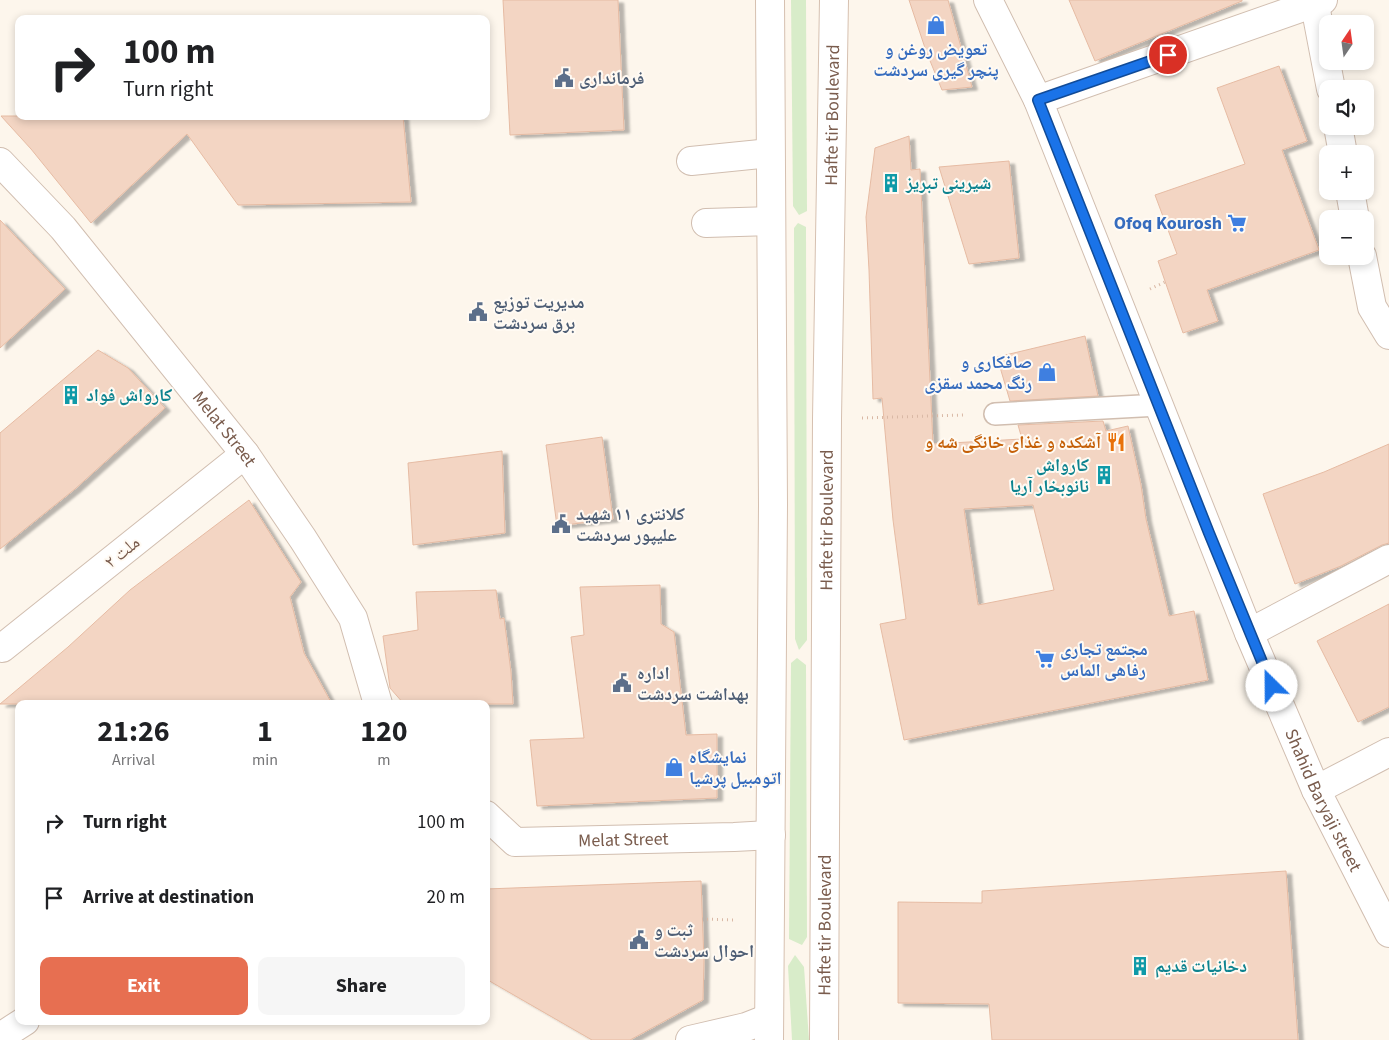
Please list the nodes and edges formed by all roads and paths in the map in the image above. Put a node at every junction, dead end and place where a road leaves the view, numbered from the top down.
1 (770, 0) edge
2 (834, 0) edge
3 (988, 0) edge
4 (1317, 1) edge
5 (1330, 80) edge
6 (1038, 100) junction
7 (770, 153) junction
8 (692, 160) dead end
9 (0, 162) edge
10 (771, 221) junction
11 (706, 223) dead end
12 (1364, 265) edge
13 (1389, 335) edge
14 (1159, 405) junction
15 (995, 414) joint
16 (827, 419) junction
17 (244, 454) junction
18 (1389, 559) edge
19 (1249, 633) junction
20 (0, 646) edge
21 (377, 700) edge
22 (1389, 752) edge
23 (1316, 790) junction
24 (490, 819) edge
25 (771, 834) junction
26 (1389, 933) edge
27 (20, 1025) edge
28 (769, 1029) edge
29 (0, 1037) edge
30 (690, 1040) edge
31 (824, 1040) edge

1 - 7 street
2 - 16 street, Hafte tir Boulevard
3 - 6 street, Shahid Baryaji street
4 - 5 street
4 - 6 street
6 - 14 street, Shahid Baryaji street
7 - 8 street
7 - 10 street
9 - 17 street, Melat Street
10 - 11 street
10 - 25 street
12 - 13 street
14 - 15 lane
14 - 19 street, Shahid Baryaji street
15 - 16 path
16 - 31 street, Hafte tir Boulevard
17 - 20 street, ملت ۲
17 - 21 street, Melat Street
18 - 19 street
19 - 23 street, Shahid Baryaji street
22 - 23 street
23 - 26 street, Shahid Baryaji street
24 - 25 street, Melat Street
25 - 28 street
27 - 29 street
28 - 30 street

